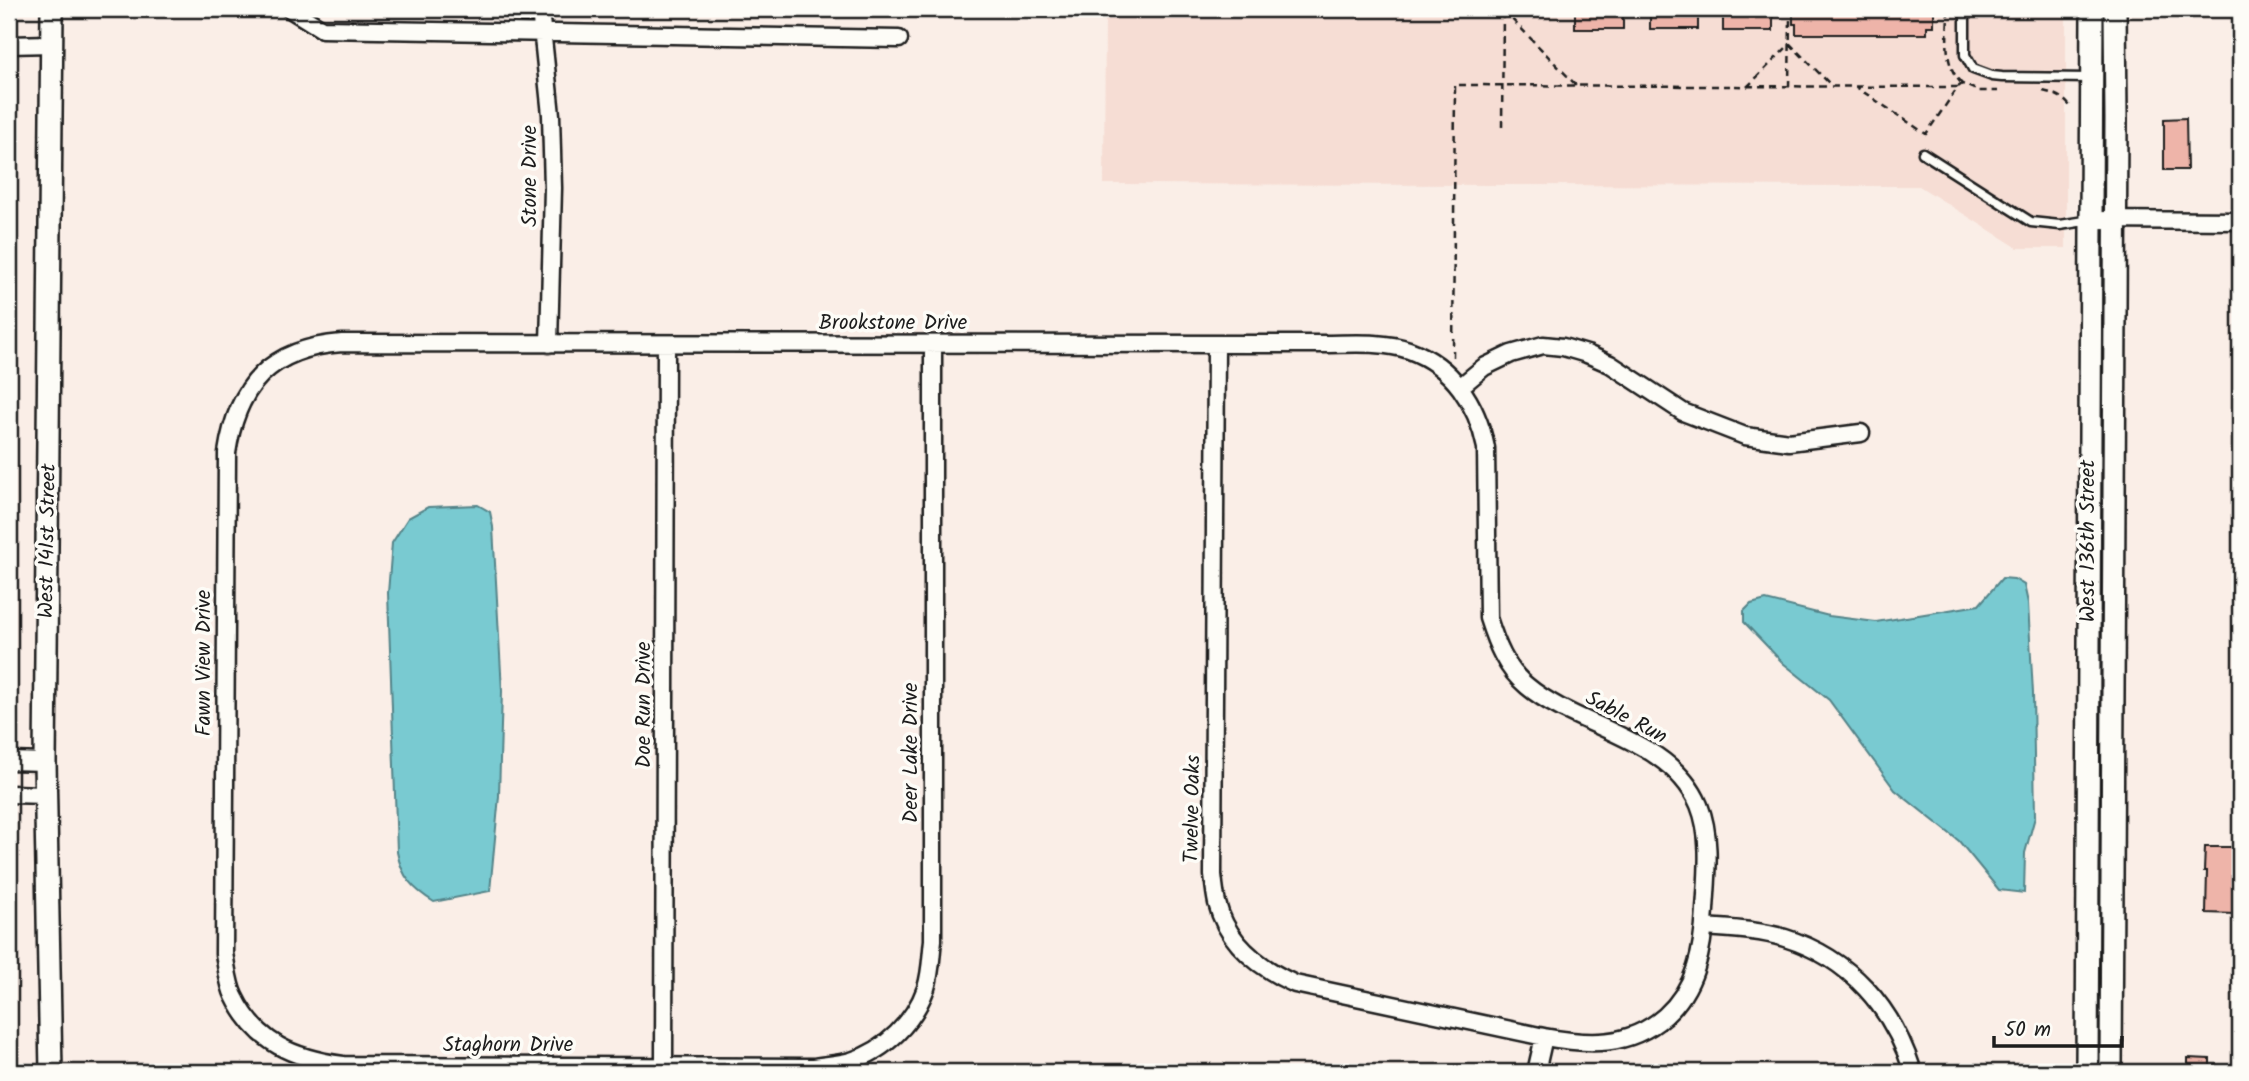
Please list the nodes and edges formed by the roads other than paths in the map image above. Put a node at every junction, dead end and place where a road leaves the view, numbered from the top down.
1 (52, 9) edge
2 (290, 9) edge
3 (540, 9) edge
4 (1965, 9) edge
5 (2092, 9) edge
6 (2115, 9) edge
7 (543, 33) junction
8 (899, 39) dead end
9 (9, 44) edge
10 (51, 44) junction
11 (2092, 78) junction
12 (1923, 153) dead end
13 (2091, 220) junction
14 (2115, 220) junction
15 (2240, 220) edge
16 (549, 344) junction
17 (666, 344) junction
18 (933, 345) junction
19 (1216, 345) junction
20 (312, 347) joint
21 (1464, 384) junction
22 (1861, 433) dead end
23 (9, 761) edge
24 (45, 762) junction
25 (9, 794) edge
26 (46, 794) junction
27 (1704, 928) junction
28 (246, 1014) joint
29 (1544, 1037) junction
30 (664, 1066) junction
31 (788, 1070) edge
32 (51, 1072) edge
33 (1536, 1072) edge
34 (1913, 1072) edge
35 (2087, 1072) edge
36 (2112, 1072) edge

1 - 10 street, West 141st Street
2 - 7 street
3 - 7 street, Stone Drive
4 - 11 lane
5 - 11 street, West 136th Street
6 - 14 street, West 136th Street
7 - 8 street
7 - 16 street, Stone Drive
9 - 10 street
10 - 24 street, West 141st Street
11 - 13 street, West 136th Street
12 - 13 lane
13 - 14 street
13 - 35 street, West 136th Street
14 - 15 street
14 - 36 street, West 136th Street
16 - 17 street, Brookstone Drive
16 - 20 street, Brookstone Drive
17 - 18 street, Brookstone Drive
17 - 30 street, Doe Run Drive
18 - 19 street, Brookstone Drive
18 - 31 street, Deer Lake Drive
19 - 21 street, Brookstone Drive
19 - 29 street, Twelve Oaks
20 - 28 street, Fawn View Drive
21 - 22 street
21 - 27 street, Sable Run
23 - 24 street
24 - 26 street, West 141st Street
25 - 26 street
26 - 32 street, West 141st Street
27 - 29 street, Sable Run
27 - 34 street
28 - 30 street, Staghorn Drive
29 - 33 street
30 - 31 street, Staghorn Drive

